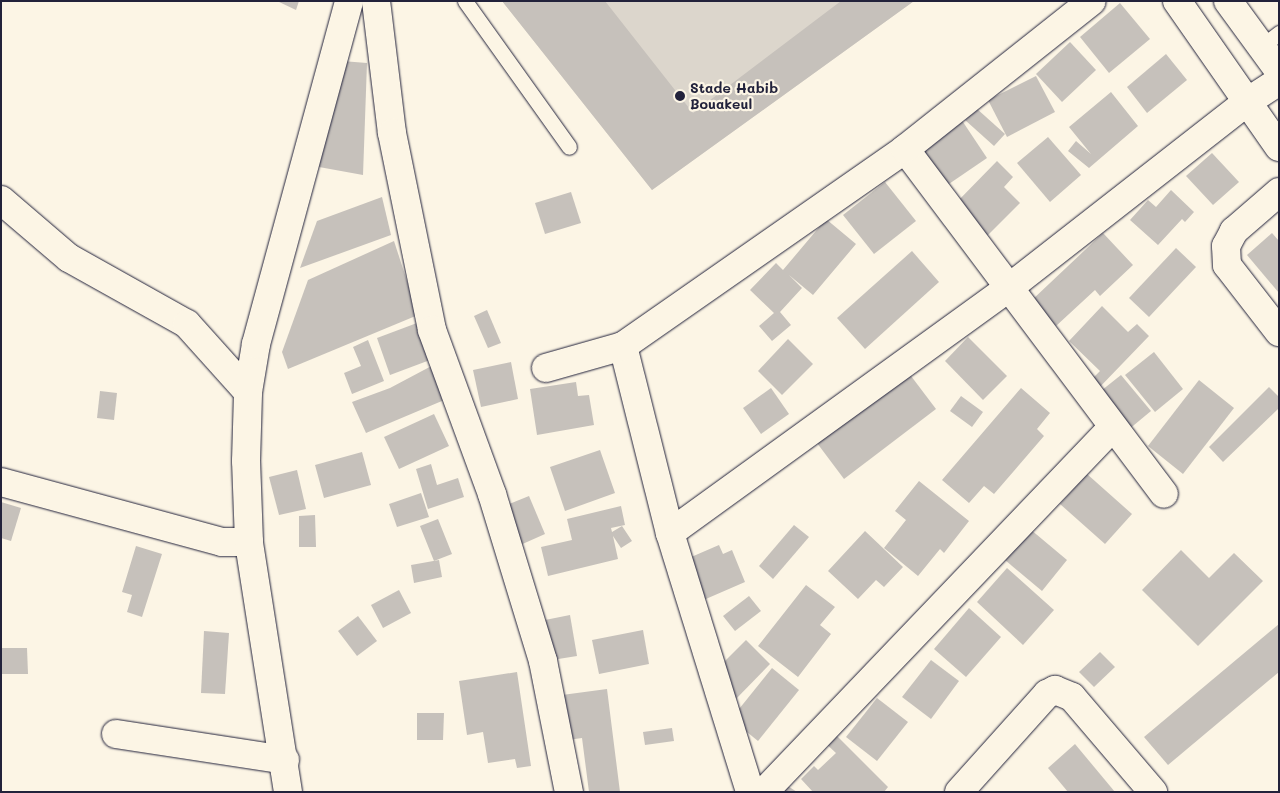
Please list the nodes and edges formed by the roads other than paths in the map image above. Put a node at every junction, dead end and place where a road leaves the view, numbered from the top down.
1 (349, 1) edge
2 (376, 1) edge
3 (465, 1) edge
4 (1092, 1) edge
5 (1177, 1) edge
6 (1228, 1) edge
7 (1270, 40) edge
8 (1279, 71) edge
9 (1279, 81) edge
10 (1247, 102) junction
11 (569, 147) dead end
12 (1279, 147) edge
13 (905, 149) junction
14 (1279, 192) edge
15 (1, 200) edge
16 (1010, 287) junction
17 (1279, 332) edge
18 (623, 346) junction
19 (546, 368) dead end
20 (248, 392) junction
21 (1112, 428) junction
22 (1, 482) edge
23 (1164, 494) dead end
24 (670, 533) junction
25 (249, 542) junction
26 (116, 734) dead end
27 (285, 760) junction
28 (288, 792) edge
29 (569, 792) edge
30 (750, 792) edge
31 (764, 792) edge
32 (959, 792) edge
33 (1154, 792) edge

1 - 20 main road
2 - 29 main road
3 - 11 lane
4 - 13 main road
5 - 10 main road
6 - 7 main road
7 - 8 main road
9 - 10 main road
10 - 12 main road
10 - 16 main road
13 - 16 main road
13 - 18 main road
14 - 17 main road
15 - 20 main road
16 - 21 main road
16 - 24 main road
18 - 19 main road
18 - 24 main road
20 - 25 main road
21 - 23 main road
21 - 31 main road
22 - 25 main road
24 - 30 main road
25 - 27 main road
26 - 27 main road
27 - 28 main road
32 - 33 main road

